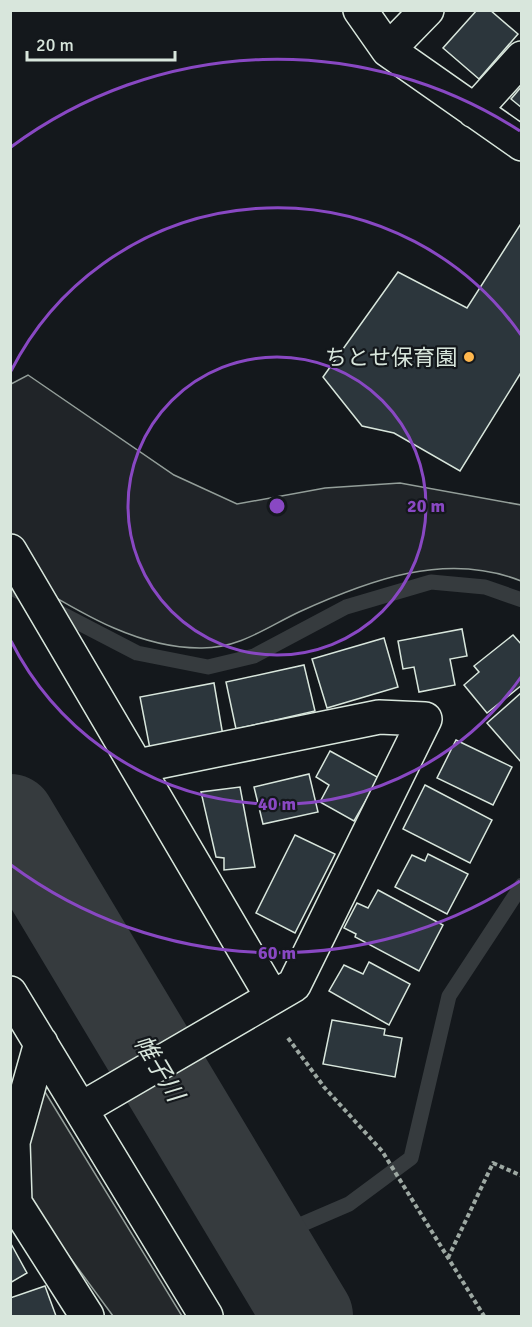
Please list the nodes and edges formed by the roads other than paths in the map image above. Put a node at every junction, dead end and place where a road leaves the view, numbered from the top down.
1 (360, 10) edge
2 (427, 10) edge
3 (388, 50) junction
4 (522, 58) edge
5 (474, 111) junction
6 (522, 144) edge
7 (10, 551) edge
8 (138, 766) junction
9 (10, 993) edge
10 (272, 997) junction
11 (41, 1043) junction
12 (81, 1109) junction
13 (13, 1205) edge
14 (87, 1317) edge
15 (206, 1317) edge

1 - 3 street
2 - 3 street
3 - 5 street
4 - 5 street
5 - 6 street
7 - 8 street
8 - 10 street
8 - 10 street
9 - 11 street
10 - 12 street
11 - 12 street
11 - 13 street
12 - 15 street
13 - 14 street

